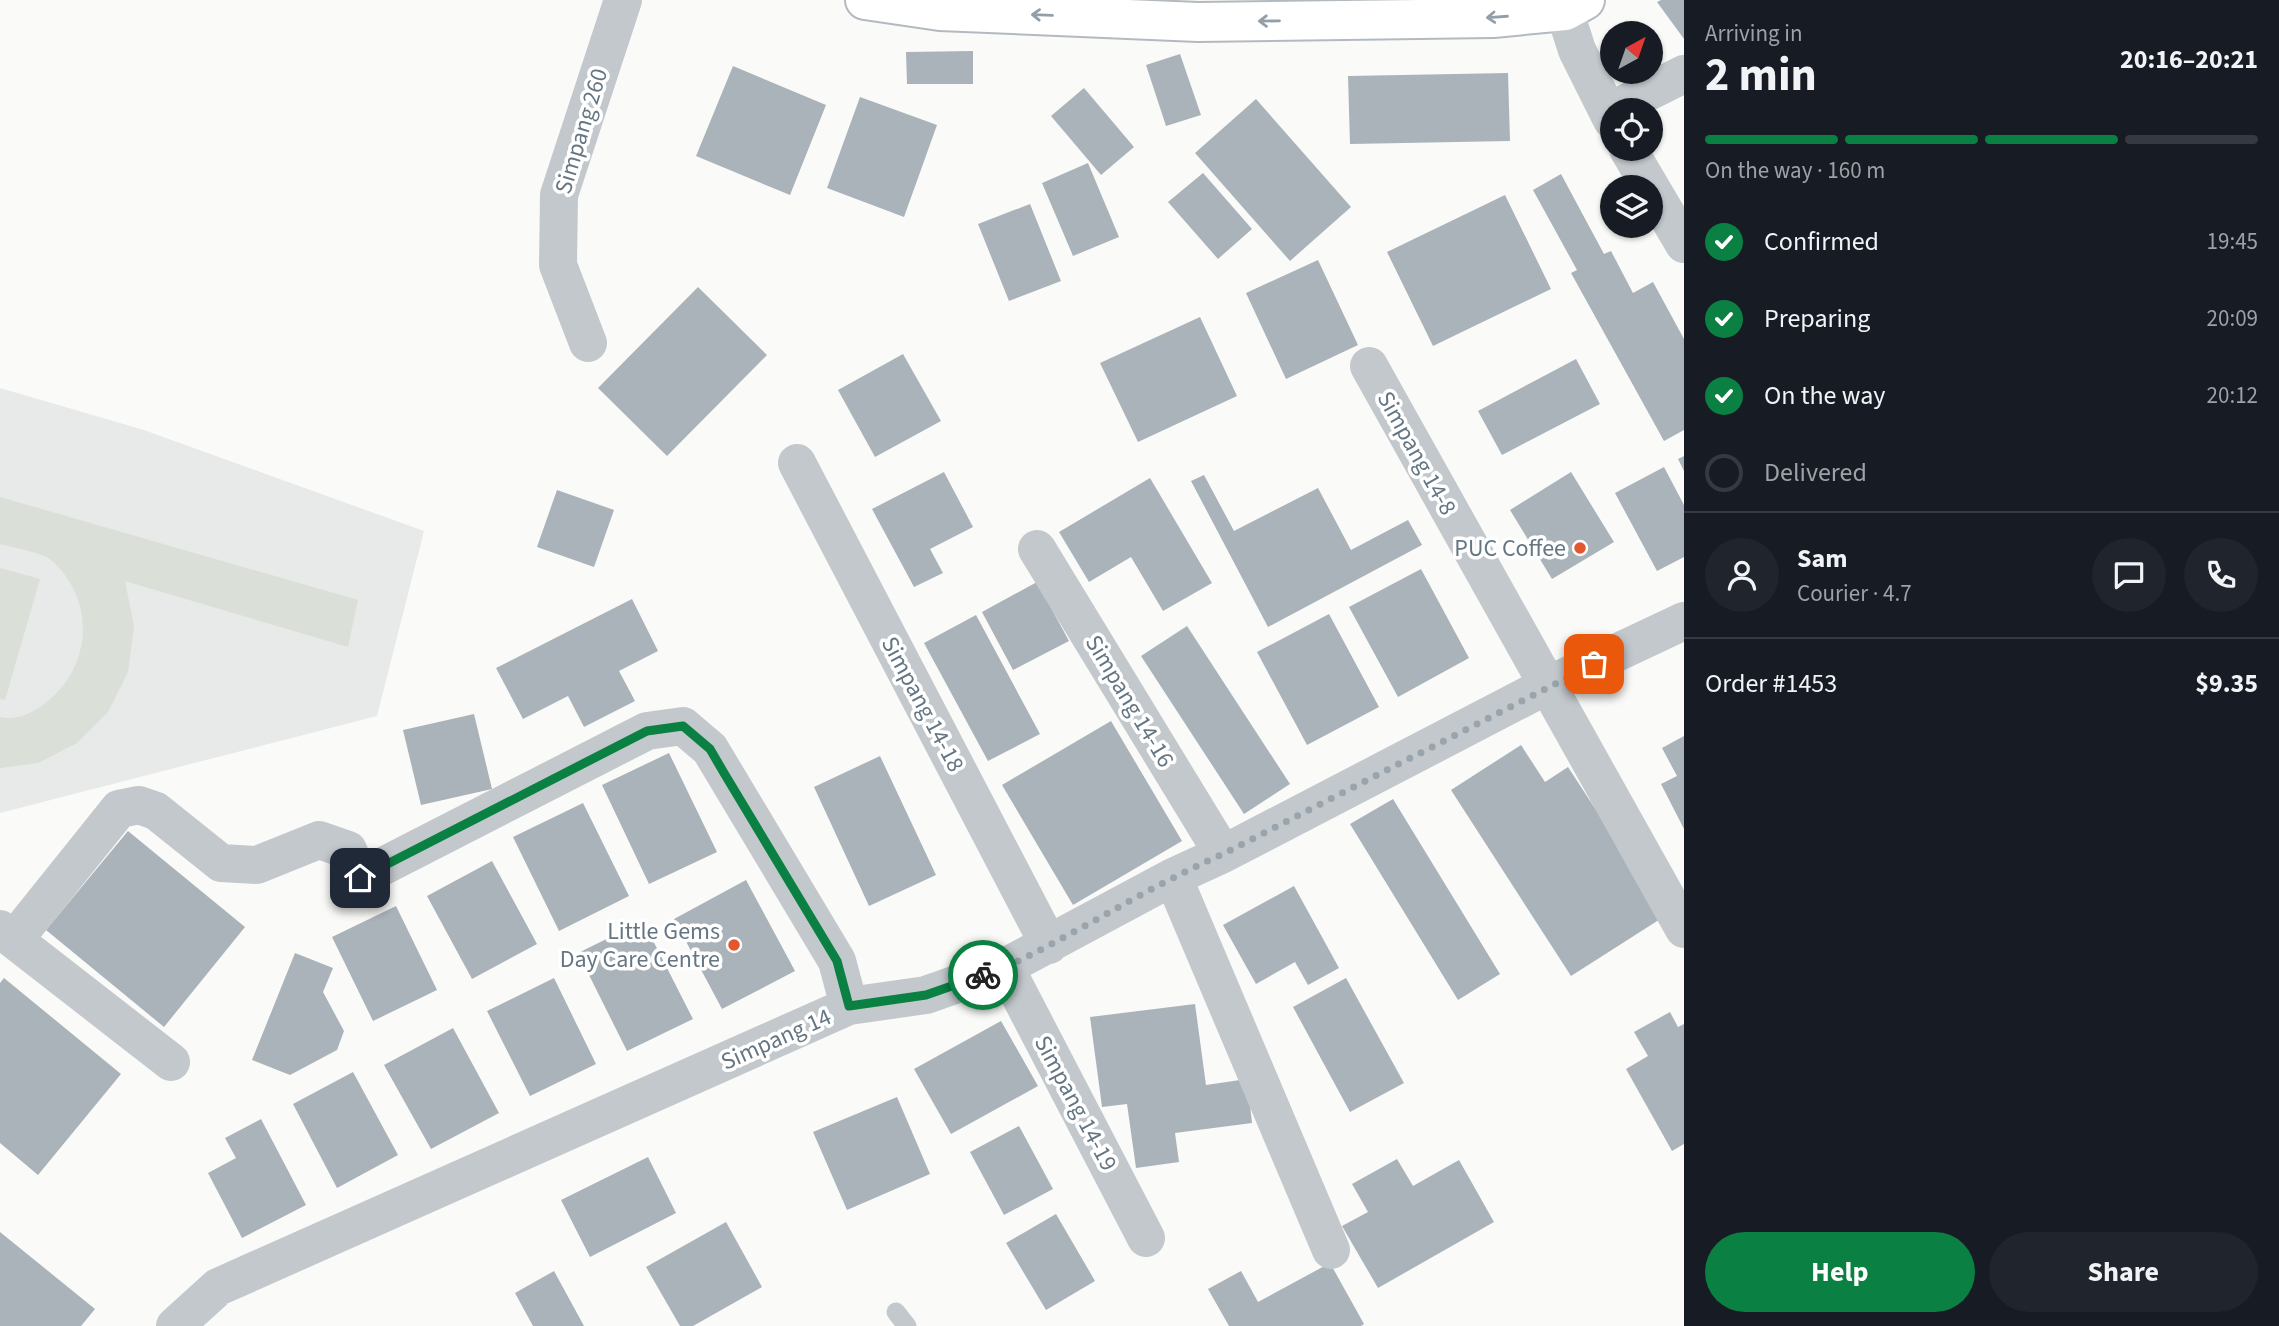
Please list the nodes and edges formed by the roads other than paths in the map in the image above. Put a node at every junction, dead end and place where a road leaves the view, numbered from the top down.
1 (623, 0) edge
2 (865, 0) edge
3 (1570, 4) edge
4 (1684, 74) edge
5 (1603, 98) edge
6 (1639, 98) edge
7 (1635, 161) edge
8 (1684, 244) edge
9 (588, 343) dead end
10 (1369, 366) dead end
11 (797, 463) dead end
12 (1037, 549) dead end
13 (1684, 621) edge
14 (1548, 685) junction
15 (1223, 854) junction
16 (1173, 877) junction
17 (1684, 929) edge
18 (7, 935) edge
19 (1049, 945) junction
20 (1005, 967) junction
21 (849, 1006) junction
22 (171, 1062) dead end
23 (1146, 1238) dead end
24 (1331, 1250) dead end
25 (175, 1326) edge

1 - 9 street, Simpang 260
3 -> 2 main road
3 - 5 street
4 - 6 street
7 - 8 street
10 - 14 street, Simpang 14-8
11 - 19 street, Simpang 14-18
12 - 15 street, Simpang 14-16
13 - 14 street, Simpang 14
14 - 15 street, Simpang 14
14 - 17 street, Simpang 14-8
15 - 16 street, Simpang 14
16 - 19 street, Simpang 14
16 - 24 street
18 - 21 street
18 - 22 street
19 - 20 street, Simpang 14
20 - 21 street, Simpang 14
20 - 23 street, Simpang 14-19
21 - 25 street, Simpang 14

